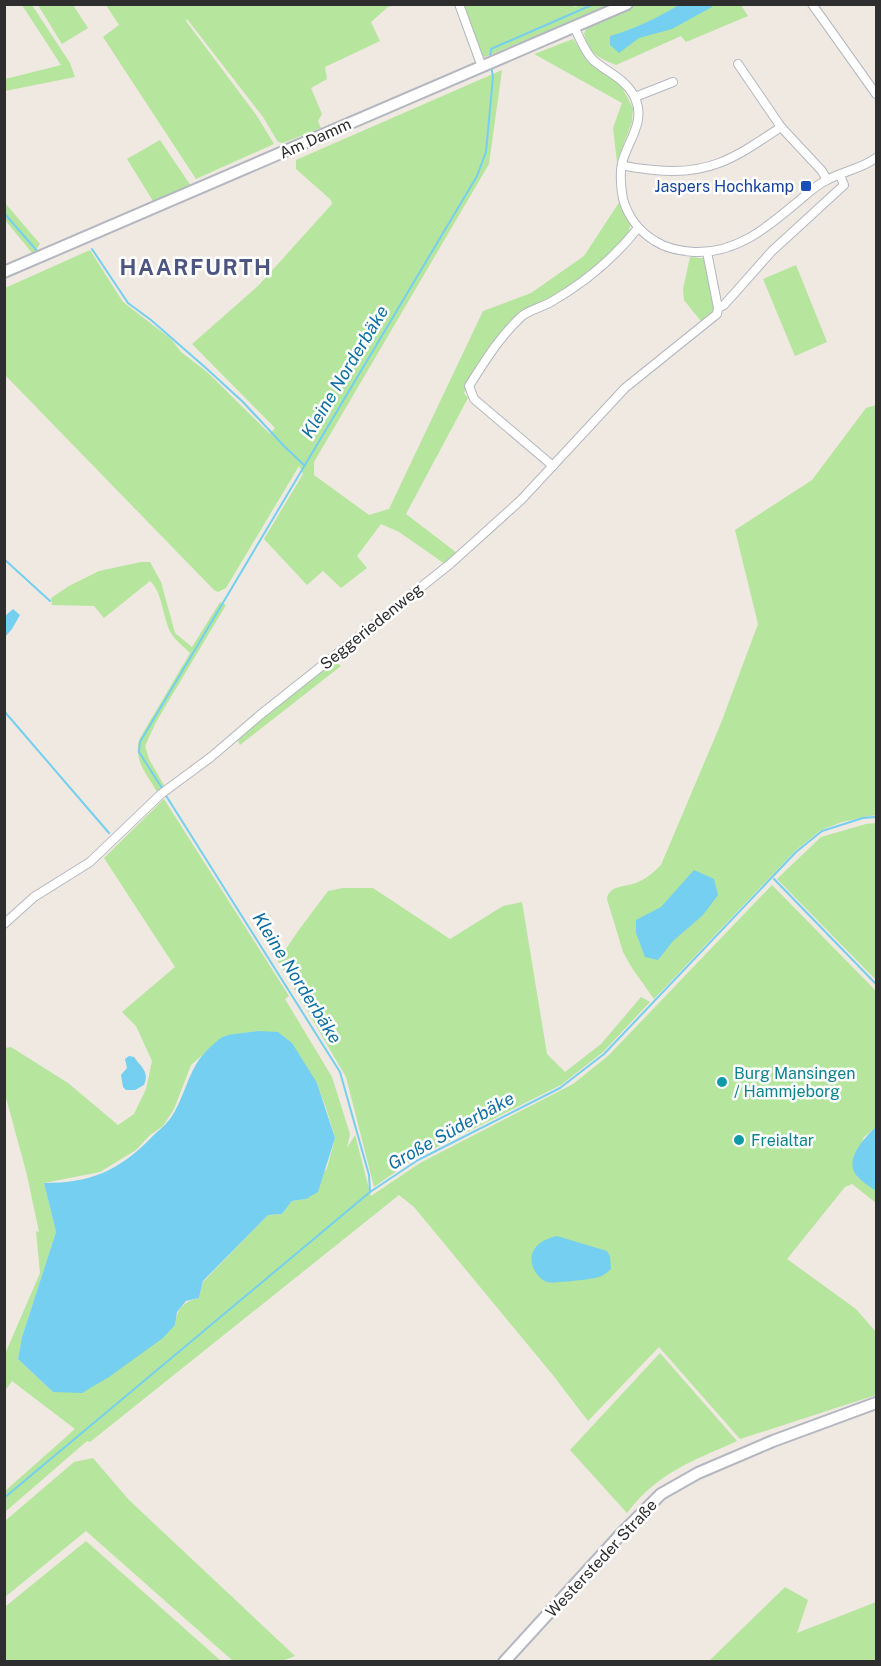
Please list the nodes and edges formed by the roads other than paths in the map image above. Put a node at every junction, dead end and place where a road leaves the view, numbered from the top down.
1 (459, 4) edge
2 (627, 4) edge
3 (812, 4) edge
4 (574, 27) junction
5 (738, 64) dead end
6 (484, 66) junction
7 (673, 82) dead end
8 (876, 94) edge
9 (635, 97) junction
10 (781, 126) junction
11 (876, 158) edge
12 (622, 165) junction
13 (840, 175) junction
14 (827, 180) junction
15 (638, 228) junction
16 (707, 252) junction
17 (4, 272) edge
18 (718, 308) junction
19 (553, 466) junction
20 (4, 924) edge
21 (876, 1402) edge
22 (504, 1662) edge

1 - 6 street
2 - 4 main road, Am Damm
3 - 8 street
4 - 6 main road, Am Damm
4 - 9 street
5 - 10 street
6 - 17 main road, Am Damm
7 - 9 street
9 - 12 street
10 - 12 street
10 - 14 street
11 - 13 street
12 - 15 street
13 - 14 street
13 - 18 street, Seggeriedenweg
14 - 16 street
15 - 16 street
15 - 19 street
16 - 18 street
18 - 19 street, Seggeriedenweg
19 - 20 street, Seggeriedenweg
21 - 22 main road, Westersteder Straße

